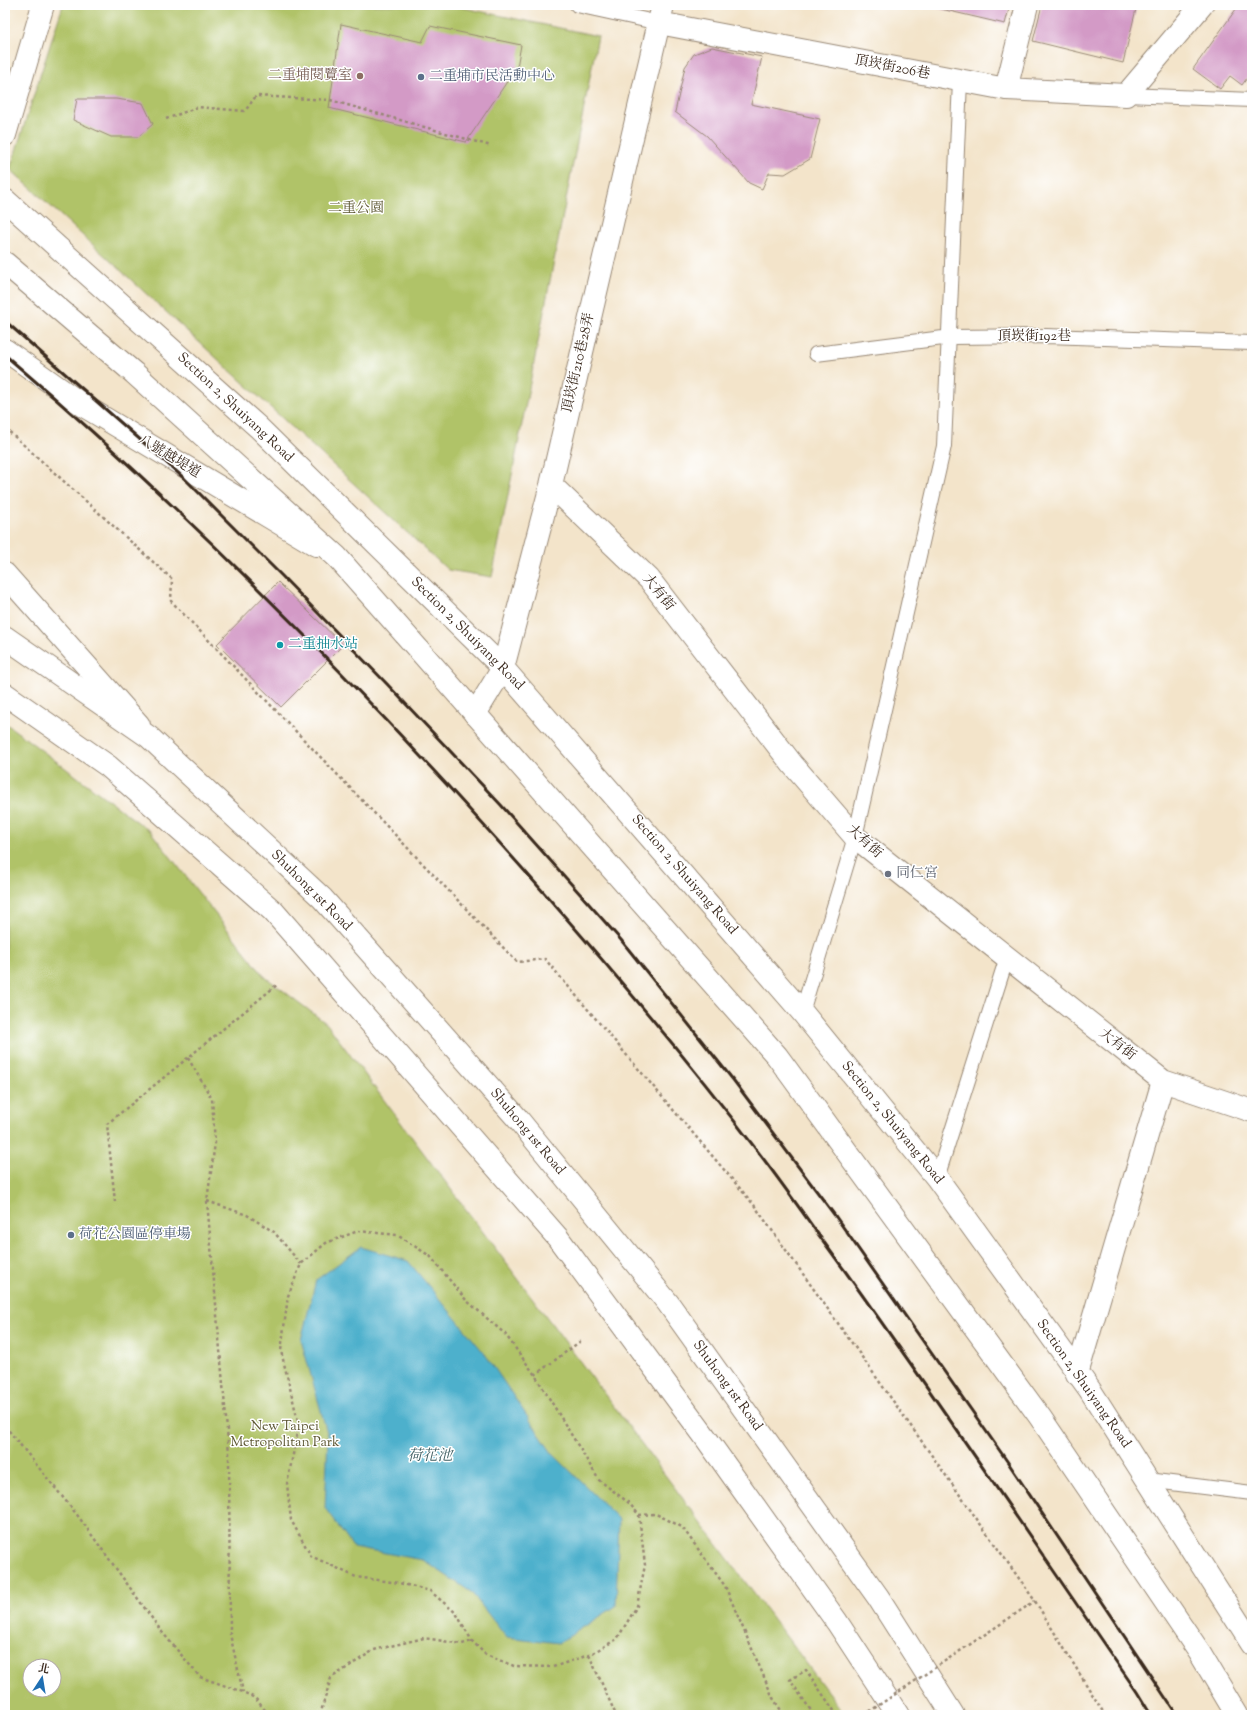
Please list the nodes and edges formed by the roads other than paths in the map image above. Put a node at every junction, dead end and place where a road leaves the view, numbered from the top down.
1 (43, 5) edge
2 (577, 5) edge
3 (1027, 5) edge
4 (1202, 5) edge
5 (661, 14) edge
6 (960, 81) junction
7 (1006, 89) junction
8 (1126, 95) junction
9 (1252, 100) edge
10 (5, 135) edge
11 (5, 200) edge
12 (5, 263) edge
13 (950, 337) junction
14 (1252, 343) edge
15 (5, 350) edge
16 (816, 354) dead end
17 (551, 485) junction
18 (337, 557) junction
19 (5, 574) edge
20 (5, 637) edge
21 (503, 668) junction
22 (5, 694) edge
23 (475, 714) junction
24 (149, 736) junction
25 (855, 837) junction
26 (1007, 957) junction
27 (802, 1012) junction
28 (1163, 1081) junction
29 (1252, 1111) edge
30 (937, 1178) junction
31 (1078, 1374) junction
32 (1147, 1480) junction
33 (1252, 1493) edge
34 (1252, 1644) edge
35 (1252, 1710) edge
36 (898, 1715) edge
37 (953, 1715) edge
38 (1237, 1715) edge
39 (1243, 1715) edge

1 - 10 street
2 - 5 lane
3 - 7 street
4 - 8 street
5 - 6 street, 頂崁街206巷
5 - 17 street, 頂崁街210巷28弄
6 - 7 street, 頂崁街206巷
6 - 13 lane
7 - 8 street, 頂崁街206巷
8 - 9 lane
11 - 21 street, Section 2, Shuiyang Road
12 - 18 street
13 - 14 lane, 頂崁街192巷
13 - 16 lane, 頂崁街192巷
13 - 25 lane
15 - 18 street, 八號越堤道
17 - 21 street, 頂崁街210巷28弄
17 - 25 street, 大有街
18 - 23 street
19 - 24 street
20 - 24 street, Shuhong 1st Road
21 - 23 street, 頂崁街210巷28弄
21 - 27 street, Section 2, Shuiyang Road
22 - 36 street
23 - 38 street
24 - 37 street, Shuhong 1st Road
25 - 26 street, 大有街
25 - 27 lane
26 - 28 street, 大有街
26 - 30 lane
27 - 30 street, Section 2, Shuiyang Road
28 - 29 street, 大有街
28 - 31 street
30 - 31 street, Section 2, Shuiyang Road
31 - 32 street, Section 2, Shuiyang Road
32 - 33 lane
32 - 34 street, Section 2, Shuiyang Road
35 - 39 street

